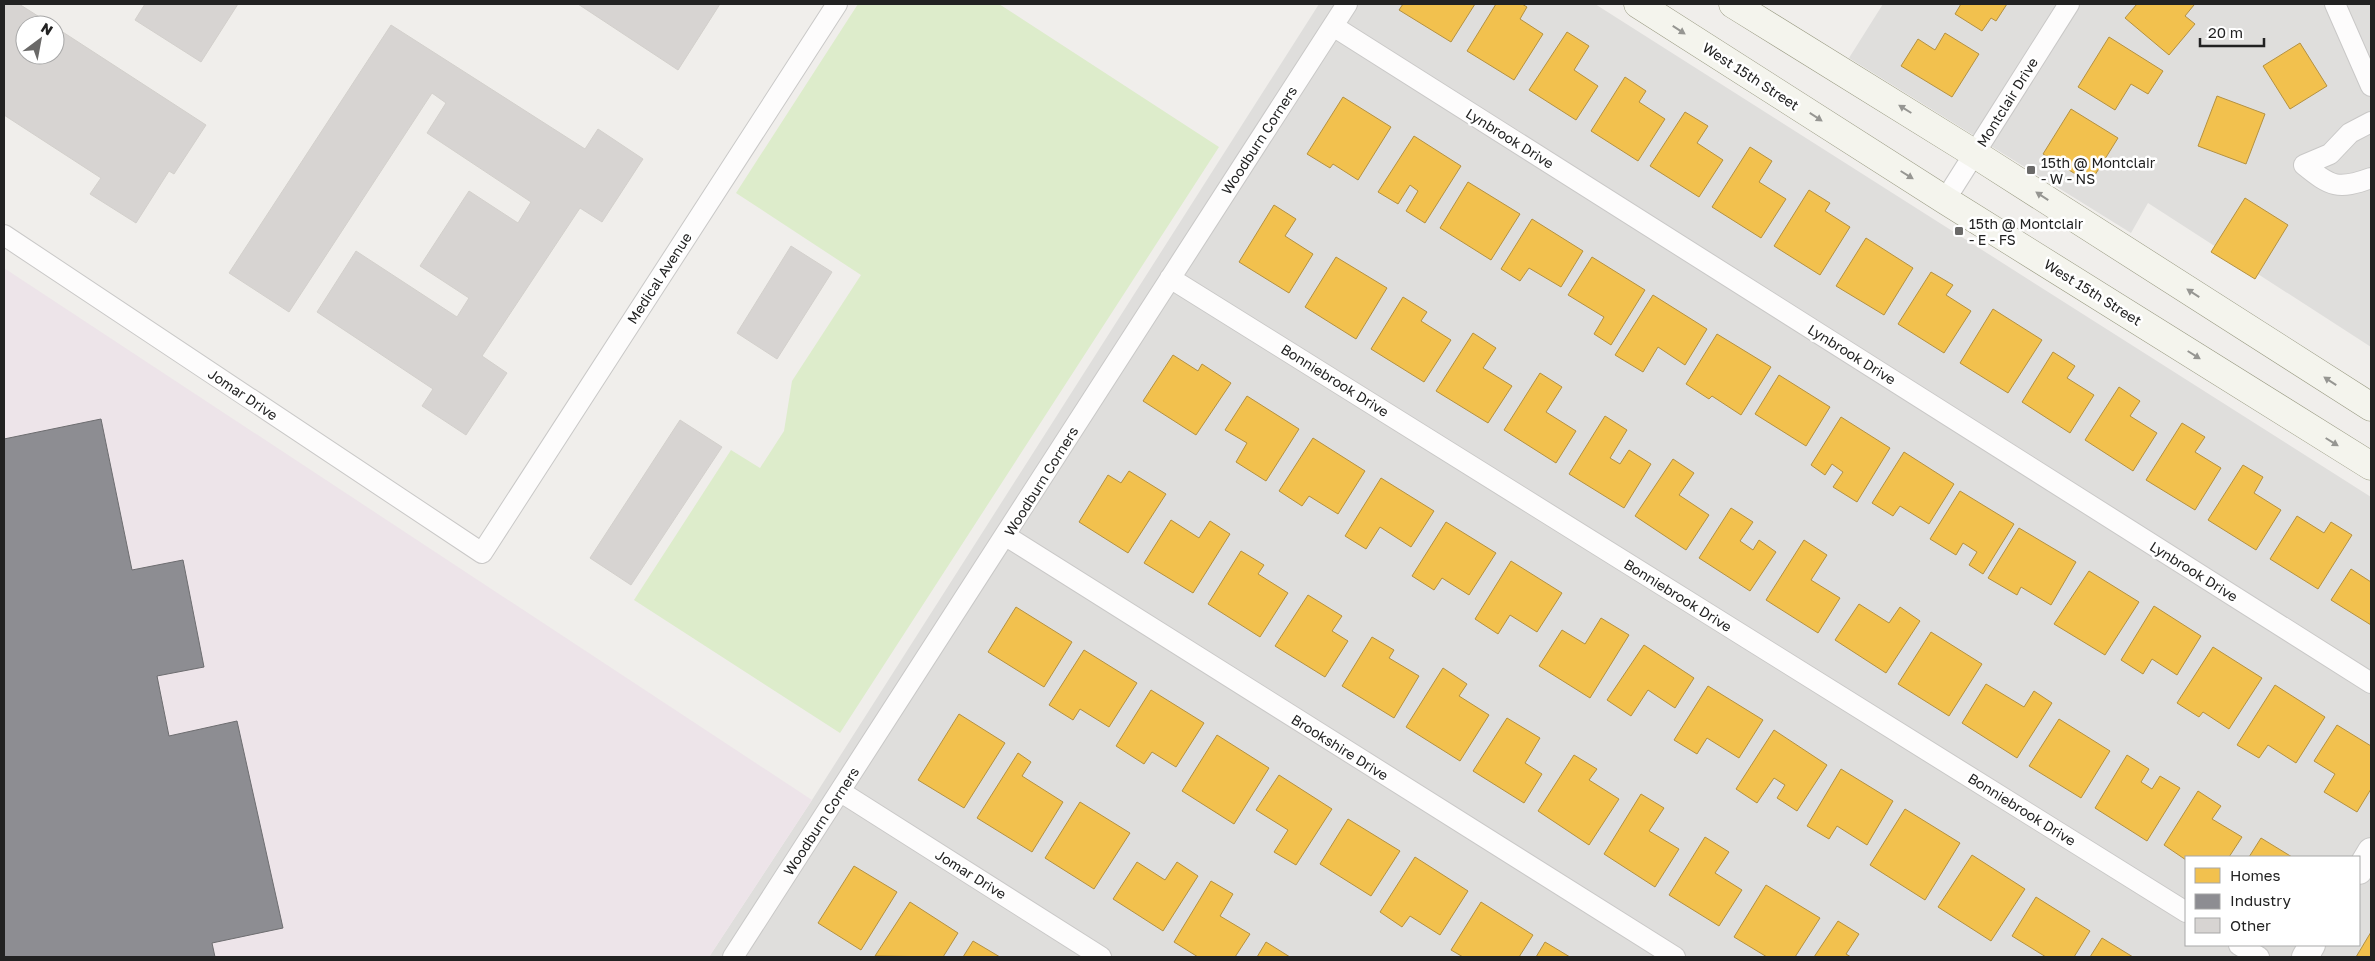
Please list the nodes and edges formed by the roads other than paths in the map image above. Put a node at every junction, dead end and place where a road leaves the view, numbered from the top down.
1 (837, 4) edge
2 (1347, 4) edge
3 (1638, 4) edge
4 (1733, 4) edge
5 (2069, 4) edge
6 (2335, 4) edge
7 (1333, 26) junction
8 (2371, 86) edge
9 (2371, 122) edge
10 (1975, 154) junction
11 (2371, 178) edge
12 (1945, 200) junction
13 (4, 235) edge
14 (1170, 278) junction
15 (2371, 407) edge
16 (2371, 466) edge
17 (1006, 536) junction
18 (482, 554) joint
19 (2371, 683) edge
20 (841, 792) junction
21 (2371, 851) edge
22 (2360, 869) edge
23 (2185, 911) edge
24 (2241, 946) edge
25 (2311, 946) edge
26 (733, 957) edge
27 (1101, 957) edge
28 (1675, 957) edge
29 (2259, 957) edge
30 (2305, 957) edge

1 - 18 street, Medical Avenue
2 - 7 street, Woodburn Corners
3 -> 12 main road, West 15th Street
10 -> 4 main road
5 - 10 street, Montclair Drive
6 - 8 street
7 - 14 street, Woodburn Corners
7 - 19 street, Lynbrook Drive
9 - 11 street
10 - 12 street, Montclair Drive
15 -> 10 main road
12 -> 16 main road, West 15th Street
13 - 18 street, Jomar Drive
14 - 17 street, Woodburn Corners
14 - 23 street, Bonniebrook Drive
17 - 20 street, Woodburn Corners
17 - 28 street, Brookshire Drive
20 - 26 street, Woodburn Corners
20 - 27 street, Jomar Drive
21 - 22 street
24 - 29 street
25 - 30 street

